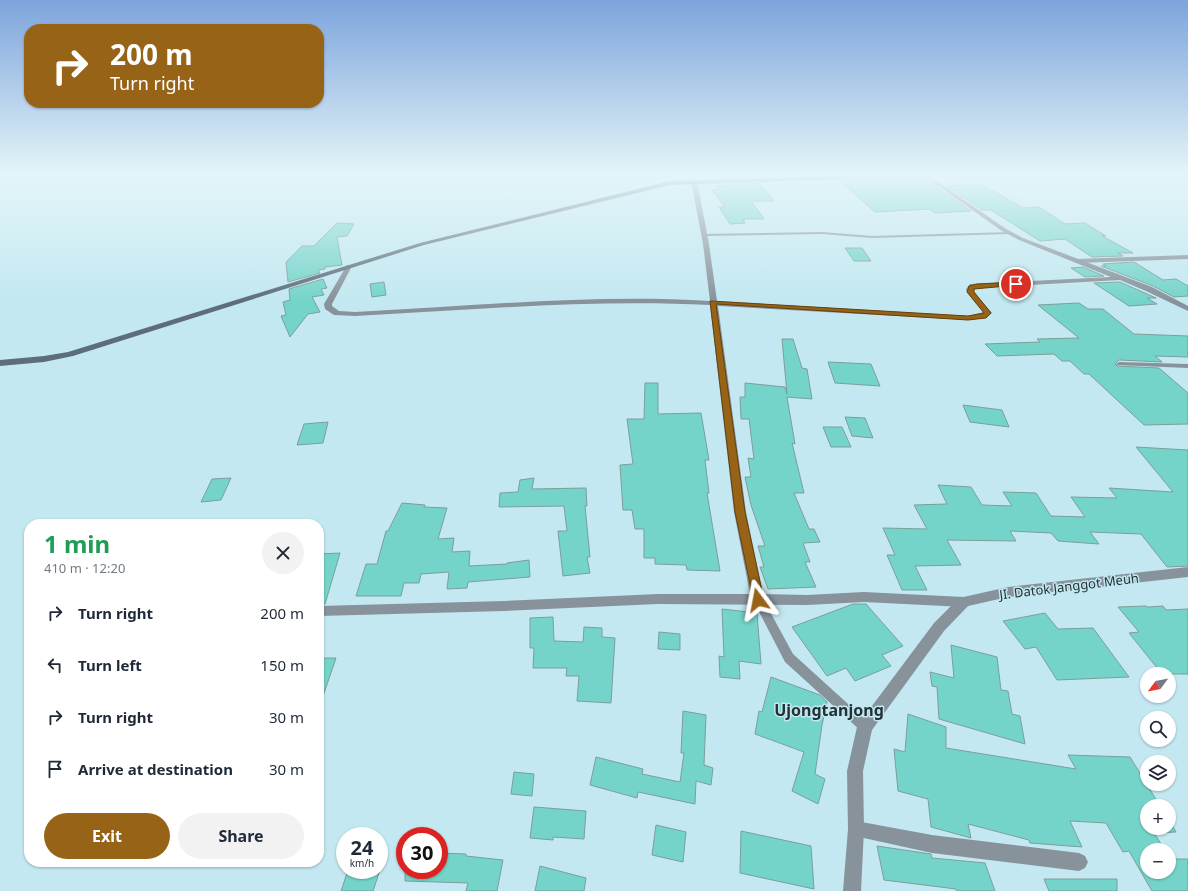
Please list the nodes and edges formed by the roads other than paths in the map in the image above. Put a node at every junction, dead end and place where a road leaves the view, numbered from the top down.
1 (525, 218) edge
2 (700, 218) edge
3 (986, 218) edge
4 (704, 234) junction
5 (1010, 234) junction
6 (1188, 257) edge
7 (1077, 261) junction
8 (349, 266) junction
9 (1122, 278) junction
10 (712, 302) junction
11 (1188, 309) edge
12 (0, 363) edge
13 (1119, 364) dead end
14 (1188, 366) edge
15 (1188, 572) edge
16 (758, 600) junction
17 (964, 602) junction
18 (324, 611) edge
19 (865, 727) junction
20 (856, 829) junction
21 (1079, 862) dead end
22 (852, 891) edge

1 - 8 main road
2 - 4 street
3 - 5 street
4 - 5 lane
4 - 10 street
5 - 7 street
6 - 7 lane
7 - 9 street
8 - 10 street
8 - 12 main road
9 - 10 street
9 - 11 street
10 - 16 street
13 - 14 lane
15 - 17 street, JI. Datok Janggot Meuh
16 - 17 street, JI. Datok Janggot Meuh
16 - 18 street, JI. Datok Janggot Meuh
16 - 19 lane
17 - 19 street
19 - 20 street
20 - 21 street
20 - 22 street

